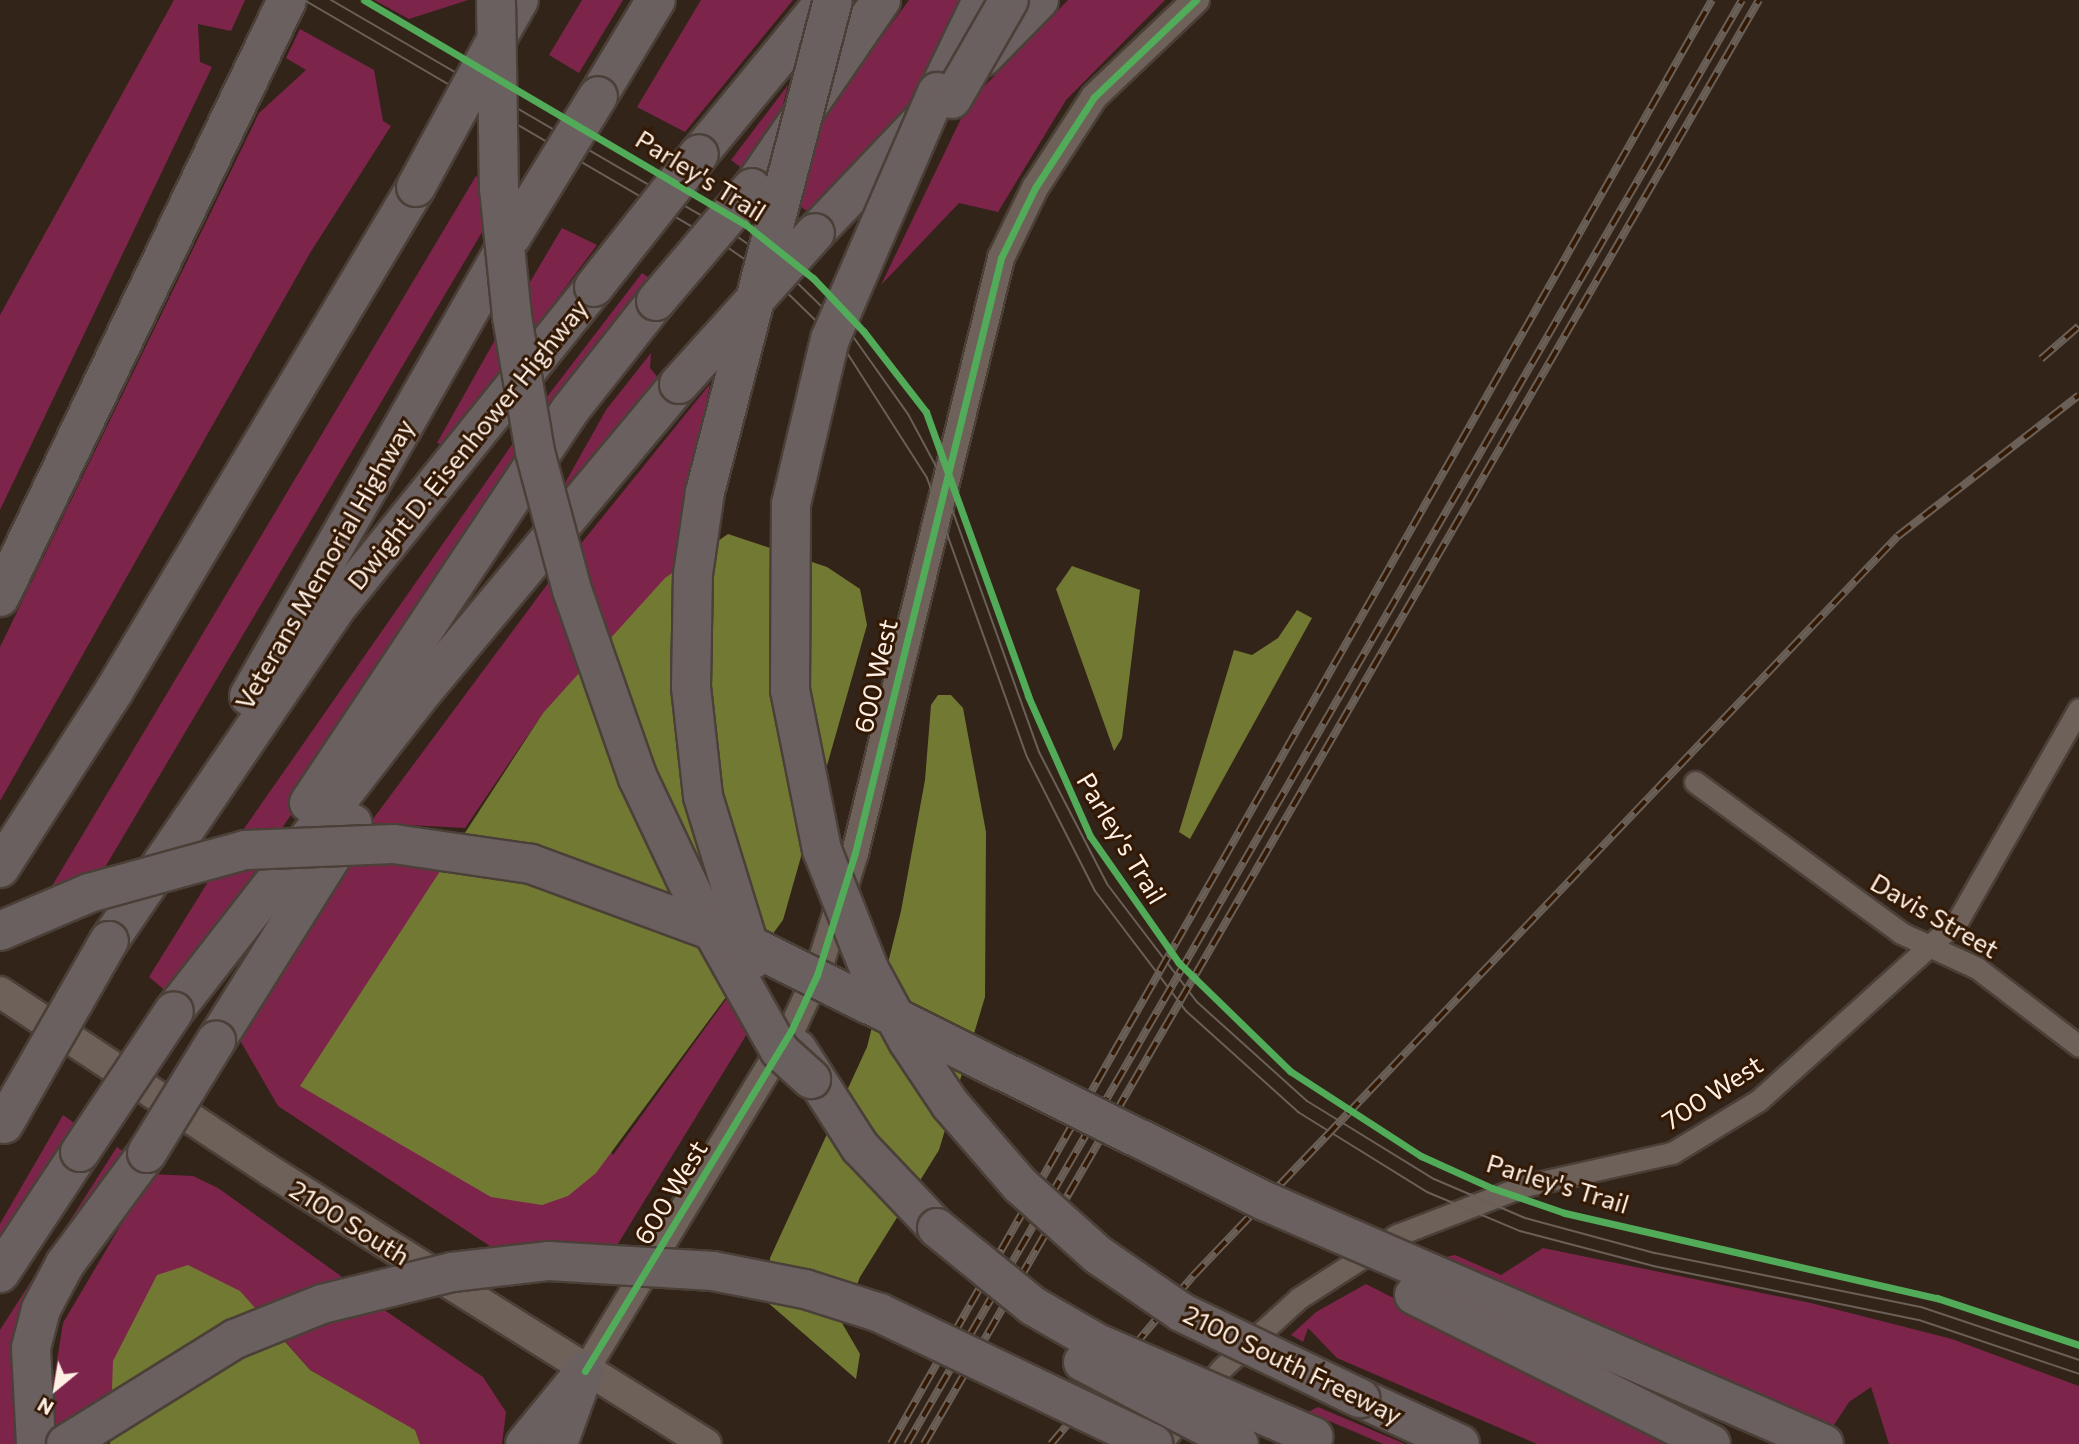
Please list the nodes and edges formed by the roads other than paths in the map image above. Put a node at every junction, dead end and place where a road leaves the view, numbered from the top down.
1 (287, 0) edge
2 (519, 0) edge
3 (656, 0) edge
4 (826, 0) edge
5 (833, 0) edge
6 (881, 0) edge
7 (982, 0) edge
8 (1009, 0) edge
9 (1039, 0) edge
10 (1196, 0) edge
11 (497, 17) edge
12 (876, 229) junction
13 (525, 564) junction
14 (0, 597) edge
15 (2079, 709) edge
16 (1695, 782) dead end
17 (0, 867) edge
18 (0, 931) edge
19 (109, 941) junction
20 (1932, 947) junction
21 (209, 962) junction
22 (0, 992) edge
23 (2079, 1046) edge
24 (811, 1079) junction
25 (1061, 1097) junction
26 (2, 1128) edge
27 (937, 1228) junction
28 (0, 1273) edge
29 (585, 1371) junction
30 (1321, 1441) edge
31 (36, 1444) edge
32 (66, 1444) edge
33 (525, 1444) edge
34 (558, 1444) edge
35 (706, 1444) edge
36 (1153, 1444) edge
37 (1160, 1444) edge
38 (1239, 1444) edge
39 (1460, 1444) edge
40 (1711, 1444) edge
41 (1824, 1444) edge

1 - 14 highway
2 - 11 highway
3 - 19 highway, Veterans Memorial Highway, bridge
4 - 19 highway, Dwight D. Eisenhower Highway, bridge
5 - 24 highway, bridge
6 - 21 highway, bridge
7 - 12 highway, bridge
8 - 12 highway, bridge
9 - 13 highway, bridge
10 - 29 street, 600 West
11 - 17 highway, bridge
11 - 24 highway, bridge
12 - 39 highway, 2100 South Freeway, bridge
13 - 21 highway
13 - 31 highway, bridge
15 - 20 street, 700 West
16 - 20 street, Davis Street
18 - 25 highway, bridge
19 - 26 highway, Veterans Memorial Highway, bridge
20 - 23 street, Davis Street
20 - 37 street, 700 West
21 - 28 highway, bridge
22 - 29 main road, 2100 South
24 - 27 highway
25 - 40 highway, bridge
25 - 41 highway, bridge
27 - 30 highway, bridge
27 - 38 highway, bridge
29 - 33 highway
29 - 34 highway
29 - 35 main road, 2100 South
32 - 36 highway, bridge

